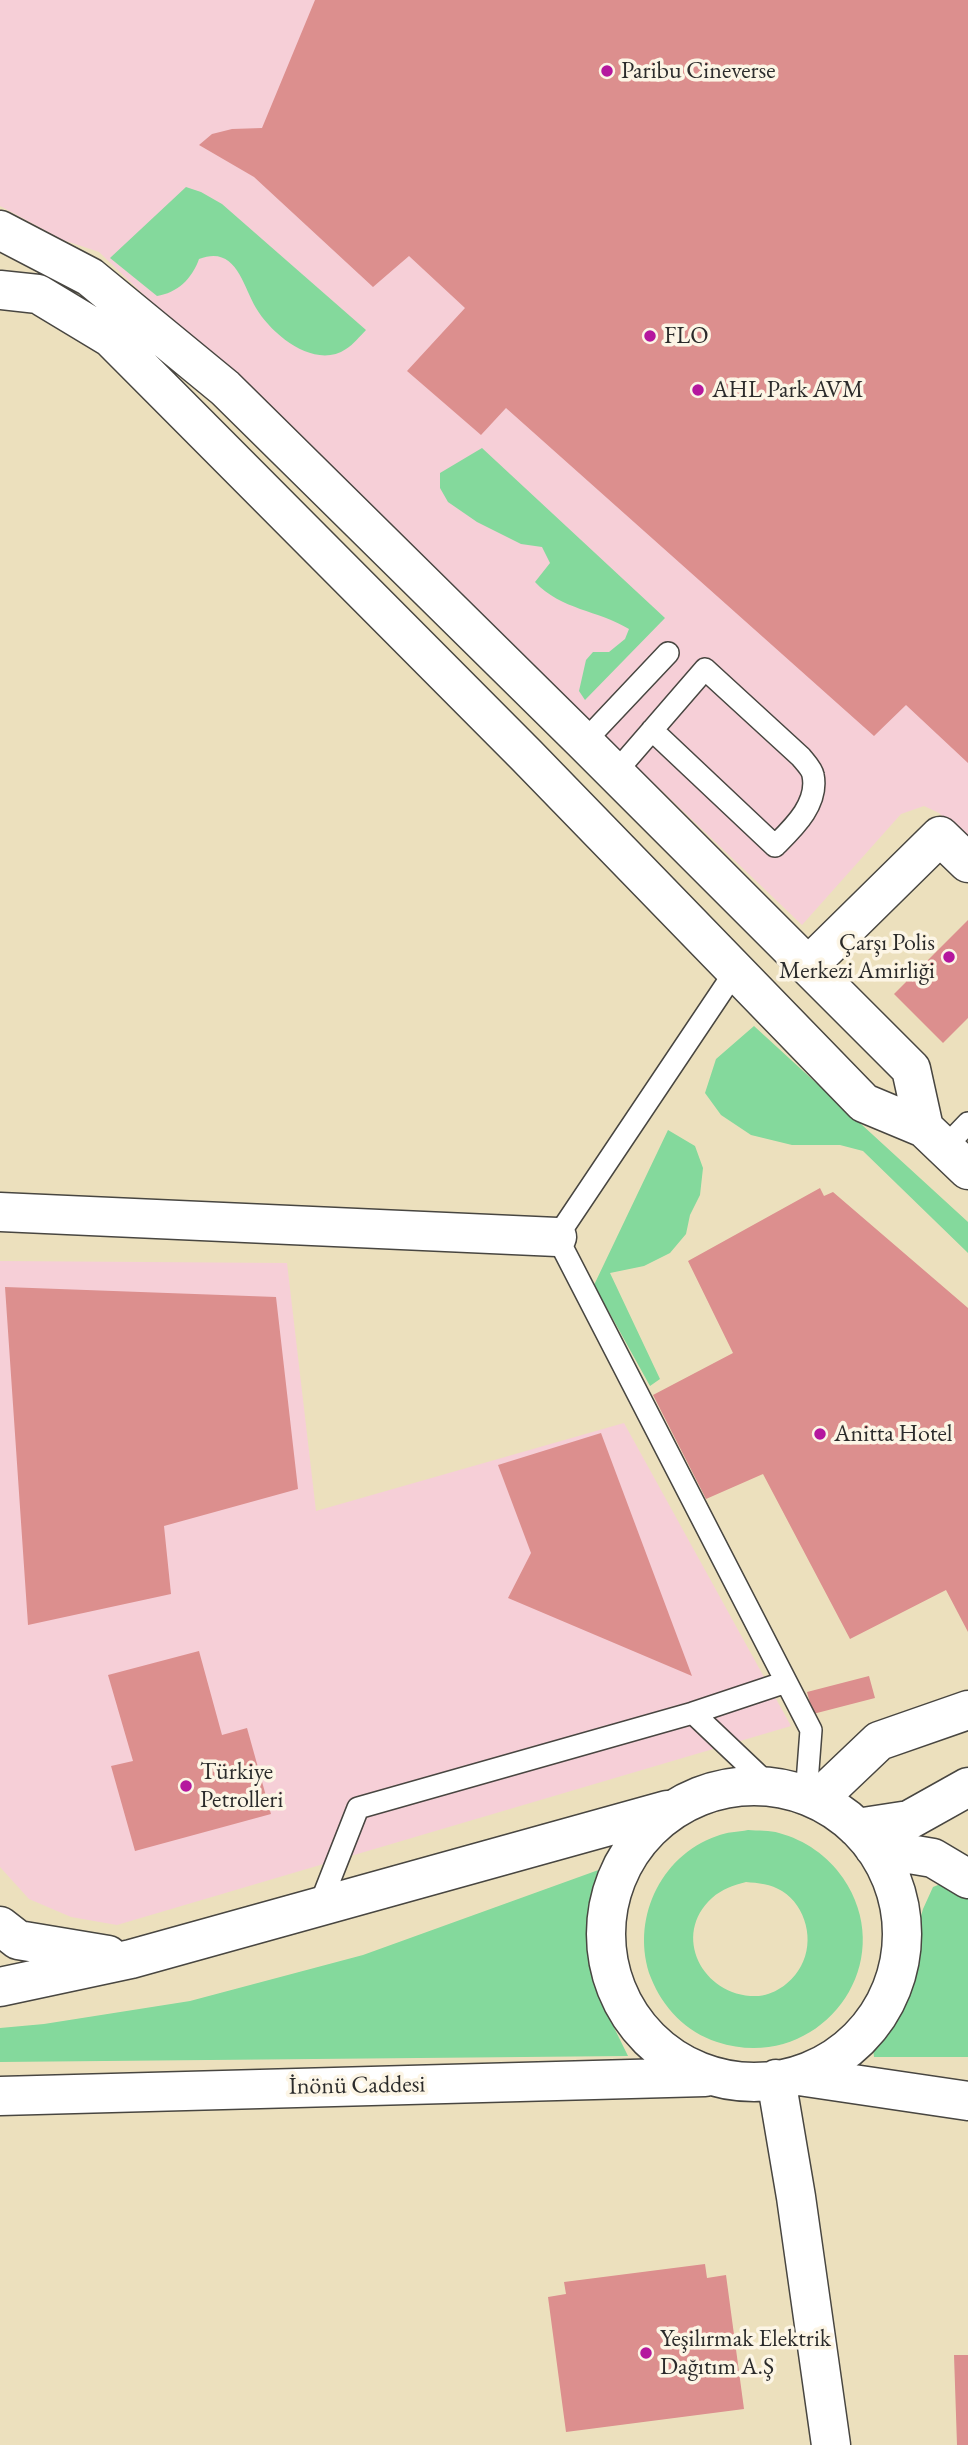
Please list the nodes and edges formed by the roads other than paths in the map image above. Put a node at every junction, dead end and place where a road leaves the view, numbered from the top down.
1 (0, 230) edge
2 (0, 290) edge
3 (668, 653) dead end
4 (652, 730) junction
5 (584, 742) junction
6 (615, 773) junction
7 (968, 863) edge
8 (808, 966) junction
9 (736, 970) junction
10 (951, 1142) edge
11 (0, 1212) edge
12 (557, 1237) junction
13 (786, 1682) junction
14 (968, 1710) edge
15 (693, 1713) junction
16 (968, 1787) edge
17 (798, 1794) junction
18 (676, 1807) junction
19 (866, 1838) junction
20 (968, 1879) edge
21 (319, 1907) junction
22 (0, 1926) edge
23 (131, 1959) junction
24 (0, 1987) edge
25 (713, 2077) junction
26 (788, 2078) junction
27 (0, 2096) edge
28 (968, 2101) edge
29 (831, 2445) edge

1 - 5 street
2 - 9 street
3 - 5 lane
4 - 4 lane
4 - 6 lane
5 - 6 street
6 - 8 street
7 - 8 street
8 - 10 street
9 - 10 street
9 - 12 lane
11 - 12 street
12 - 13 lane
13 - 15 lane
13 - 17 lane
14 - 17 street
15 - 17 lane
15 - 21 lane
16 - 19 street
17 - 18 street
17 - 19 street
18 - 21 street
18 - 25 street
19 - 20 street
19 - 26 street
21 - 23 street
22 - 23 street
23 - 24 street
25 - 26 street
25 - 27 street, İnönü Caddesi
26 - 28 street
26 - 29 street

